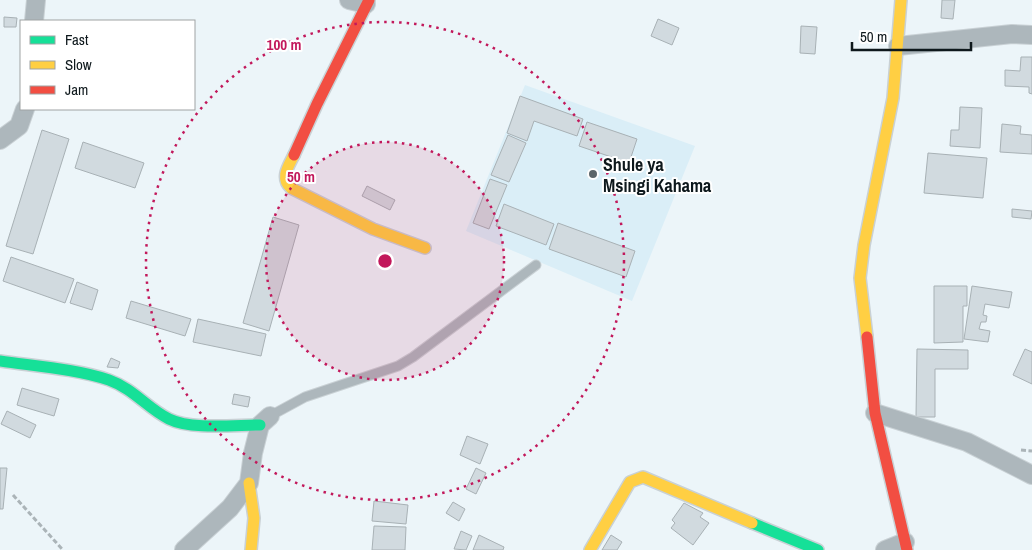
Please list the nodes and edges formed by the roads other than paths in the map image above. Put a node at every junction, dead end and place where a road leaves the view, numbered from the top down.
1 (36, 0) edge
2 (348, 0) edge
3 (901, 0) edge
4 (368, 2) edge
5 (34, 20) edge
6 (1032, 35) edge
7 (898, 46) junction
8 (25, 110) edge
9 (0, 140) edge
10 (425, 248) dead end
11 (536, 265) dead end
12 (0, 361) edge
13 (875, 413) junction
14 (265, 420) junction
15 (1032, 475) edge
16 (249, 483) junction
17 (906, 546) edge
18 (184, 550) edge
19 (251, 550) edge
20 (590, 550) edge
21 (818, 550) edge
22 (885, 550) edge

1 - 5 street
2 - 4 street
3 - 7 street
4 - 10 street
6 - 7 street
7 - 13 street
8 - 9 street
11 - 14 lane
12 - 14 street
13 - 15 street
13 - 17 street
14 - 16 street
16 - 18 street
16 - 19 street
17 - 22 street
20 - 21 street

